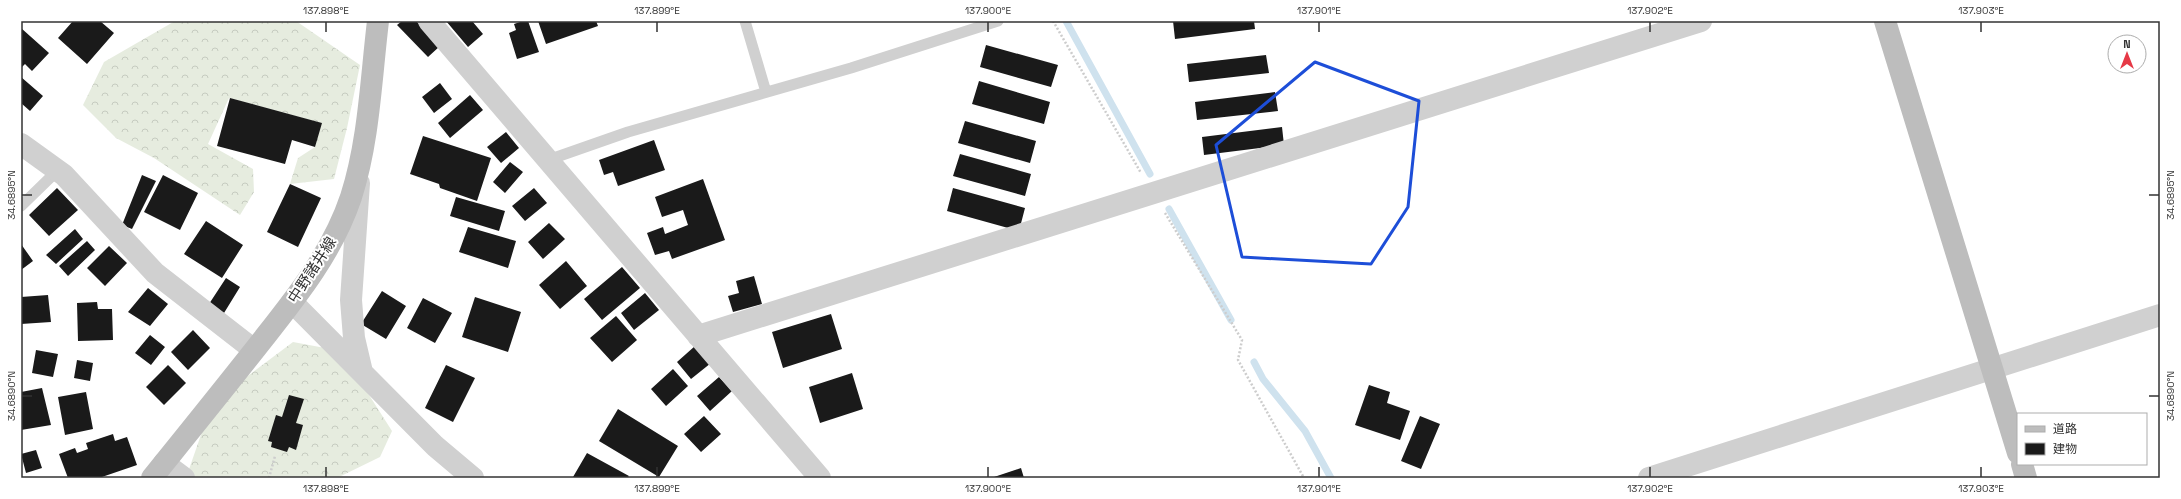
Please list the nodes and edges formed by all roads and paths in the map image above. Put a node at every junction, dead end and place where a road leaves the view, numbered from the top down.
1 (378, 21) edge
2 (429, 21) edge
3 (745, 21) edge
4 (998, 21) edge
5 (1053, 21) edge
6 (1701, 21) edge
7 (1884, 21) edge
8 (766, 92) junction
9 (21, 144) edge
10 (548, 160) junction
11 (360, 162) junction
12 (58, 170) junction
13 (1153, 193) junction
14 (21, 206) edge
15 (292, 302) junction
16 (2160, 315) edge
17 (698, 336) junction
18 (254, 350) junction
19 (1992, 368) junction
20 (362, 372) junction
21 (2017, 450) edge
22 (275, 456) dead end
23 (2022, 465) edge
24 (158, 470) edge
25 (184, 478) edge
26 (269, 478) edge
27 (473, 478) edge
28 (820, 478) edge
29 (1304, 478) edge
30 (1649, 478) edge
31 (2026, 478) edge

1 - 11 main road, 中野諸井線
2 - 10 street
3 - 8 lane
4 - 8 lane
5 - 13 path
6 - 13 street
7 - 19 main road
8 - 10 lane
9 - 12 street
10 - 17 street
11 - 15 main road, 中野諸井線
11 - 20 street
12 - 14 lane
12 - 18 street
13 - 17 street
13 - 29 path
15 - 18 main road, 中野諸井線
15 - 20 street
16 - 19 street
17 - 28 street
18 - 24 main road, 中野諸井線
19 - 21 main road
19 - 30 street
20 - 27 street
22 - 26 path
23 - 31 main road
24 - 25 street

